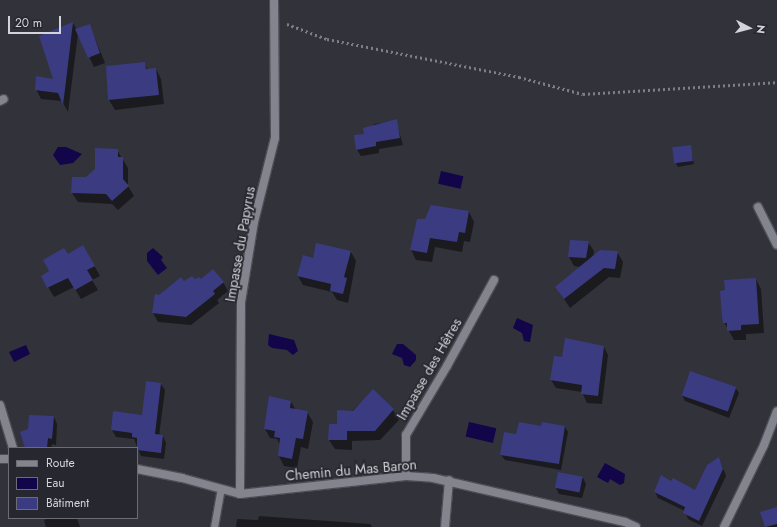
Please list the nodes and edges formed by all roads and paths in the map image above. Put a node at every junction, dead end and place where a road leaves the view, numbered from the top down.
1 (274, 0) edge
2 (284, 23) dead end
3 (777, 82) edge
4 (758, 207) dead end
5 (777, 245) edge
6 (494, 280) dead end
7 (0, 405) edge
8 (777, 411) edge
9 (14, 447) edge
10 (138, 469) edge
11 (406, 476) junction
12 (450, 480) junction
13 (221, 489) junction
14 (240, 494) junction
15 (214, 527) edge
16 (445, 527) edge
17 (636, 527) edge
18 (724, 527) edge

1 - 14 street, Impasse du Papyrus
2 - 3 path
4 - 5 street
6 - 11 street, Impasse des Hêtres
7 - 9 street
8 - 18 street
10 - 13 street, Chemin du Mas Baron
11 - 12 street, Chemin du Mas Baron
11 - 14 street, Chemin du Mas Baron
12 - 16 street
12 - 17 street, Chemin du Mas Baron
13 - 14 street, Chemin du Mas Baron
13 - 15 lane

